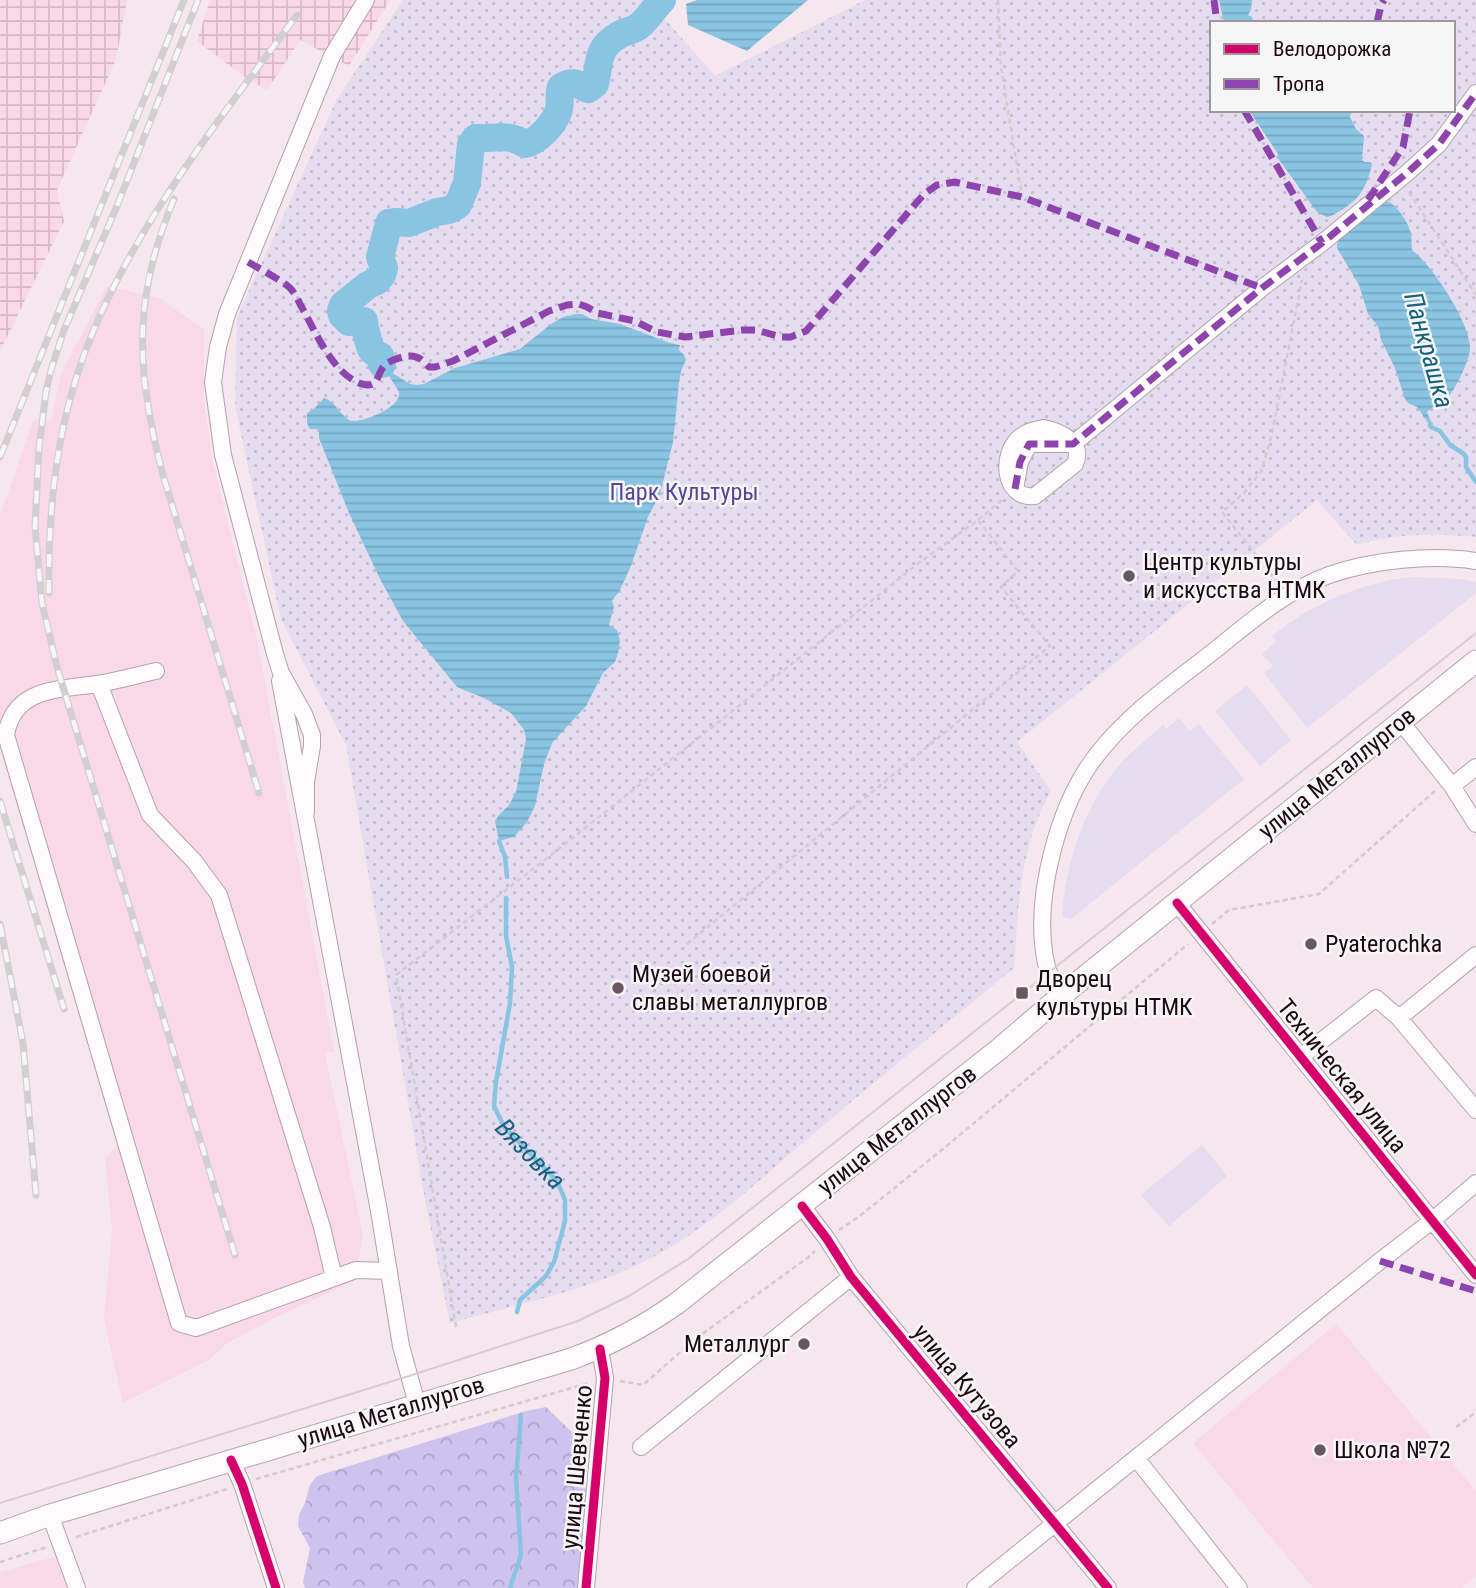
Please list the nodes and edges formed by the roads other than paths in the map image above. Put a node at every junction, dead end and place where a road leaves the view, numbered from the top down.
1 (366, 0) edge
2 (1476, 93) edge
3 (1073, 444) junction
4 (1476, 561) edge
5 (1476, 661) edge
6 (156, 671) dead end
7 (99, 684) junction
8 (1401, 722) junction
9 (1476, 767) edge
10 (1452, 786) junction
11 (1476, 824) edge
12 (1177, 903) junction
13 (1476, 955) edge
14 (1061, 996) junction
15 (1399, 1018) junction
16 (1301, 1057) junction
17 (1476, 1110) edge
18 (1476, 1183) edge
19 (802, 1206) junction
20 (1433, 1220) junction
21 (389, 1271) junction
22 (1476, 1275) edge
23 (851, 1277) junction
24 (334, 1278) junction
25 (600, 1349) junction
26 (417, 1404) junction
27 (641, 1447) dead end
28 (1136, 1458) junction
29 (231, 1460) junction
30 (50, 1515) junction
31 (1056, 1523) junction
32 (0, 1533) edge
33 (77, 1588) edge
34 (276, 1588) edge
35 (586, 1588) edge
36 (975, 1588) edge
37 (1108, 1588) edge
38 (1239, 1588) edge

1 - 21 street
2 - 3 street
3 - 3 street
4 - 14 street
5 - 8 main road, улица Металлургов
6 - 7 street
7 - 24 street
7 - 24 street
8 - 10 street
8 - 12 main road, улица Металлургов
9 - 10 street
10 - 11 street
12 - 14 main road, улица Металлургов
12 - 16 street, Техническая улица
13 - 15 street
14 - 19 main road, улица Металлургов
15 - 16 street
15 - 17 street
16 - 20 street, Техническая улица
18 - 20 street
19 - 23 street, улица Кутузова
19 - 25 main road, улица Металлургов
20 - 22 street, Техническая улица
20 - 28 street
21 - 24 street
21 - 26 street
23 - 27 street
23 - 31 street, улица Кутузова
25 - 26 main road, улица Металлургов
25 - 35 street, улица Шевченко
26 - 29 main road, улица Металлургов
28 - 31 street
28 - 38 street
29 - 30 main road, улица Металлургов
29 - 34 street
30 - 32 main road, улица Металлургов
30 - 33 street
31 - 36 street
31 - 37 street, улица Кутузова

